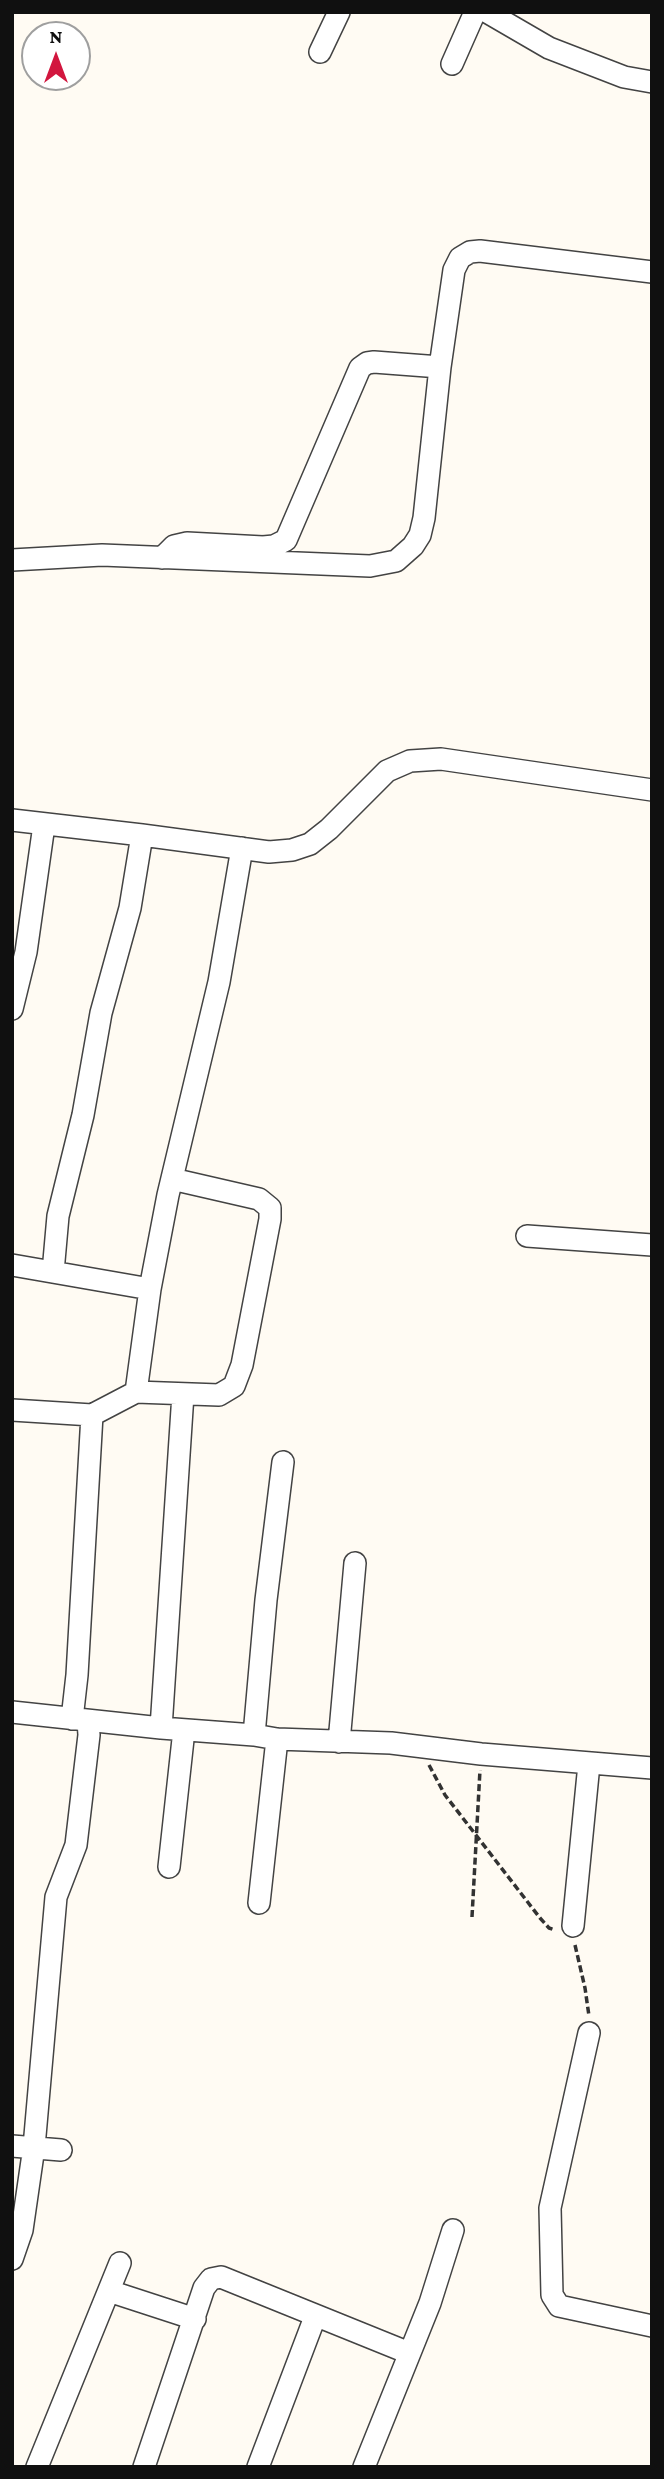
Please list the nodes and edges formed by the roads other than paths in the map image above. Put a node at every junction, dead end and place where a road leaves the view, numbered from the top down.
1 (339, 12) edge
2 (475, 12) edge
3 (487, 12) edge
4 (320, 52) dead end
5 (452, 64) dead end
6 (652, 82) edge
7 (652, 272) edge
8 (440, 367) junction
9 (162, 558) junction
10 (12, 560) edge
11 (652, 790) edge
12 (12, 820) edge
13 (44, 825) junction
14 (142, 835) junction
15 (242, 848) junction
16 (12, 1009) edge
17 (172, 1179) junction
18 (527, 1236) dead end
19 (652, 1245) edge
20 (12, 1265) edge
21 (53, 1272) junction
22 (150, 1289) junction
23 (136, 1392) junction
24 (183, 1394) junction
25 (12, 1410) edge
26 (92, 1415) junction
27 (283, 1462) dead end
28 (355, 1563) dead end
29 (12, 1713) edge
30 (80, 1720) junction
31 (161, 1728) junction
32 (184, 1730) junction
33 (254, 1735) junction
34 (277, 1740) junction
35 (339, 1742) junction
36 (589, 1764) junction
37 (652, 1768) edge
38 (169, 1867) dead end
39 (259, 1902) dead end
40 (574, 1929) road end
41 (589, 2032) road end
42 (12, 2146) edge
43 (34, 2147) junction
44 (61, 2150) dead end
45 (453, 2230) dead end
46 (12, 2259) edge
47 (120, 2263) dead end
48 (109, 2291) junction
49 (315, 2317) junction
50 (195, 2319) junction
51 (652, 2326) edge
52 (410, 2353) junction
53 (37, 2467) edge
54 (144, 2467) edge
55 (258, 2467) edge
56 (364, 2467) edge

1 - 4 street
2 - 5 street
3 - 6 street
7 - 8 street
8 - 9 street
8 - 9 street
9 - 10 street
11 - 15 street
12 - 13 street
13 - 14 street
13 - 16 street
14 - 15 street
14 - 21 street
15 - 17 street
17 - 22 street
17 - 24 street
18 - 19 street
20 - 21 street
21 - 22 street
22 - 23 street
23 - 24 street
23 - 26 street
24 - 31 street
25 - 26 street
26 - 30 street
27 - 33 street
28 - 35 street
29 - 30 street
30 - 31 street
30 - 43 street
31 - 32 street
32 - 33 street
32 - 38 street
33 - 34 street
34 - 35 street
34 - 39 street
35 - 36 street
36 - 37 street
36 - 40 street
41 - 51 street
42 - 43 street
43 - 44 street
43 - 46 street
45 - 52 street
47 - 48 street
48 - 50 street
48 - 53 street
49 - 50 street
49 - 52 street
49 - 55 street
50 - 54 street
52 - 56 street

